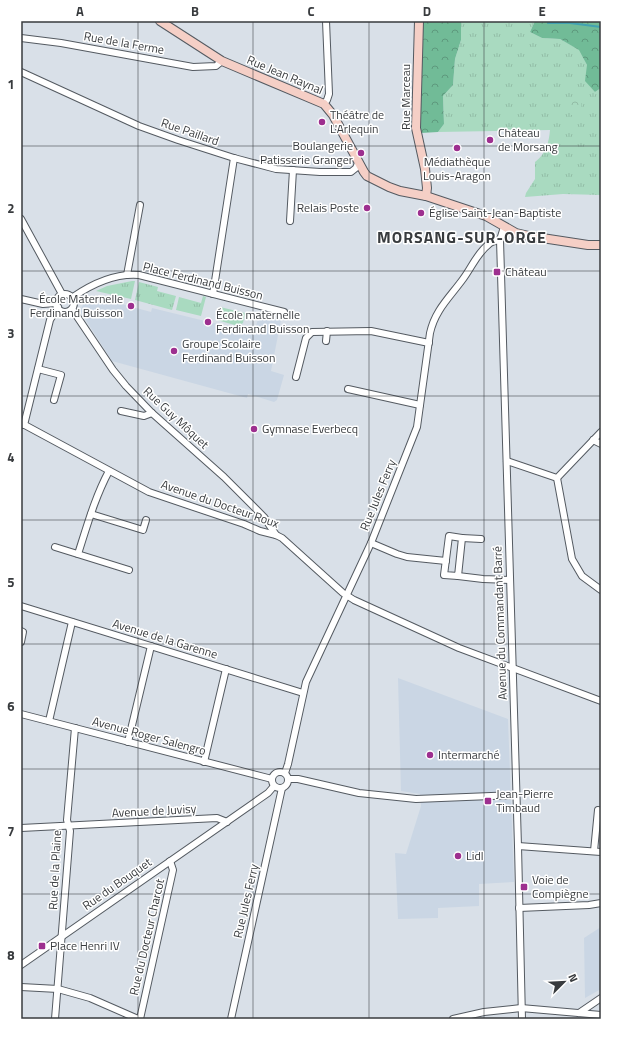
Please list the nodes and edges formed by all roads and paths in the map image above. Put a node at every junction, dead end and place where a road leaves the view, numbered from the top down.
1 (160, 21) edge
2 (326, 21) edge
3 (419, 21) edge
4 (21, 38) edge
5 (222, 61) junction
6 (21, 72) edge
7 (324, 104) junction
8 (234, 158) junction
9 (358, 163) junction
10 (293, 170) junction
11 (426, 196) junction
12 (140, 206) dead end
13 (21, 219) edge
14 (290, 221) dead end
15 (504, 227) junction
16 (500, 240) junction
17 (601, 245) edge
18 (127, 275) junction
19 (62, 294) junction
20 (213, 294) junction
21 (73, 297) junction
22 (21, 299) edge
23 (57, 305) junction
24 (72, 309) junction
25 (284, 312) dead end
26 (327, 331) junction
27 (326, 341) dead end
28 (429, 344) junction
29 (38, 369) junction
30 (296, 377) dead end
31 (348, 389) dead end
32 (54, 400) dead end
33 (420, 405) junction
34 (121, 411) dead end
35 (152, 413) junction
36 (22, 424) edge
37 (601, 432) edge
38 (593, 440) junction
39 (601, 444) edge
40 (507, 461) junction
41 (109, 471) junction
42 (558, 478) junction
43 (91, 514) junction
44 (146, 520) dead end
45 (276, 535) junction
46 (462, 538) junction
47 (481, 539) dead end
48 (371, 543) junction
49 (55, 547) dead end
50 (78, 554) junction
51 (446, 561) junction
52 (129, 570) dead end
53 (458, 576) junction
54 (510, 580) junction
55 (601, 590) edge
56 (347, 596) junction
57 (21, 606) edge
58 (72, 622) junction
59 (21, 631) edge
60 (21, 642) edge
61 (150, 646) junction
62 (512, 668) junction
63 (226, 669) junction
64 (304, 693) junction
65 (601, 701) edge
66 (21, 714) edge
67 (49, 721) junction
68 (75, 728) junction
69 (128, 742) junction
70 (204, 762) junction
71 (285, 773) junction
72 (272, 779) junction
73 (289, 779) junction
74 (274, 786) junction
75 (282, 788) junction
76 (516, 795) junction
77 (598, 810) dead end
78 (227, 822) junction
79 (68, 826) junction
80 (21, 828) edge
81 (518, 846) junction
82 (598, 851) edge
83 (170, 861) junction
84 (601, 903) edge
85 (519, 908) junction
86 (62, 936) junction
87 (21, 965) edge
88 (21, 987) edge
89 (58, 990) junction
90 (601, 998) edge
91 (521, 1008) junction
92 (579, 1013) junction
93 (601, 1015) edge
94 (55, 1019) edge
95 (139, 1019) edge
96 (231, 1019) edge
97 (453, 1019) edge
98 (522, 1019) edge

1 - 5 main road, Rue Jean Raynal
2 - 7 street
3 - 11 main road, Rue Marceau
4 - 5 street, Rue de la Ferme
5 - 7 main road, Rue Jean Raynal
6 - 8 street, Rue Paillard
7 - 9 main road, Rue Jean Raynal
8 - 10 street, Rue Paillard
8 - 20 street
9 - 10 street, Rue Paillard
9 - 11 main road, Rue Jean Raynal
10 - 14 street
11 - 15 main road, Rue Jean Raynal
12 - 18 street
13 - 19 street
15 - 16 street, Avenue du Commandant Barré
15 - 17 main road, Rue Jean Raynal
16 - 28 street, Rue Jules Ferry
16 - 40 street, Avenue du Commandant Barré
18 - 20 street, Place Ferdinand Buisson
18 - 21 street, Place Ferdinand Buisson
19 - 21 street
19 - 23 street
20 - 25 street, Place Ferdinand Buisson
21 - 24 street
22 - 23 street
23 - 24 street
23 - 29 street
24 - 35 street, Rue Guy Môquet
26 - 27 street
26 - 28 street
26 - 30 street
28 - 33 street, Rue Jules Ferry
29 - 32 street
29 - 36 street
31 - 33 street
33 - 48 street, Rue Jules Ferry
34 - 35 street
35 - 45 street, Rue Guy Môquet
36 - 41 street, Avenue du Docteur Roux
37 - 38 street
38 - 39 street
38 - 42 street
40 - 42 street
40 - 54 street, Avenue du Commandant Barré
41 - 43 street
41 - 45 street, Avenue du Docteur Roux
42 - 55 street
43 - 44 street
43 - 50 street
45 - 56 street, Avenue du Docteur Roux
46 - 47 street
46 - 51 street
46 - 53 street
48 - 51 street
48 - 56 street, Rue Jules Ferry
49 - 50 street
50 - 52 street
51 - 53 street
53 - 54 street
54 - 62 street, Avenue du Commandant Barré
56 - 62 street, Avenue du Docteur Roux
56 - 64 street, Rue Jules Ferry
57 - 58 street, Avenue de la Garenne
58 - 61 street, Avenue de la Garenne
58 - 67 street
59 - 60 street
61 - 63 street, Avenue de la Garenne
61 - 69 street
62 - 65 street, Avenue du Docteur Roux
62 - 76 street, Avenue du Commandant Barré
63 - 64 street, Avenue de la Garenne
63 - 70 street
64 - 71 street, Rue Jules Ferry
66 - 67 street, Avenue Roger Salengro
67 - 68 street, Avenue Roger Salengro
68 - 69 street, Avenue Roger Salengro
68 - 79 street, Rue de la Plaine
69 - 70 street, Avenue Roger Salengro
70 - 72 street, Avenue Roger Salengro
71 - 72 street
71 - 73 street
72 - 74 street
73 - 75 street
73 - 76 street
74 - 75 street
74 - 78 street
75 - 96 street, Rue Jules Ferry
76 - 81 street, Avenue du Commandant Barré
77 - 82 street
78 - 79 street, Avenue de Juvisy
78 - 83 street, Rue du Bouquet
79 - 80 street, Avenue de Juvisy
79 - 86 street, Rue de la Plaine
81 - 82 street
81 - 85 street, Avenue du Commandant Barré
83 - 86 street, Rue du Bouquet
83 - 95 street, Rue du Docteur Charcot
84 - 85 street
85 - 91 street, Avenue du Commandant Barré
86 - 87 street, Rue du Bouquet
86 - 89 street, Rue de la Plaine
88 - 89 street
89 - 94 street, Rue de la Plaine
89 - 95 street
90 - 92 street
91 - 92 street
91 - 97 street
91 - 98 street, Avenue du Commandant Barré
92 - 93 street

